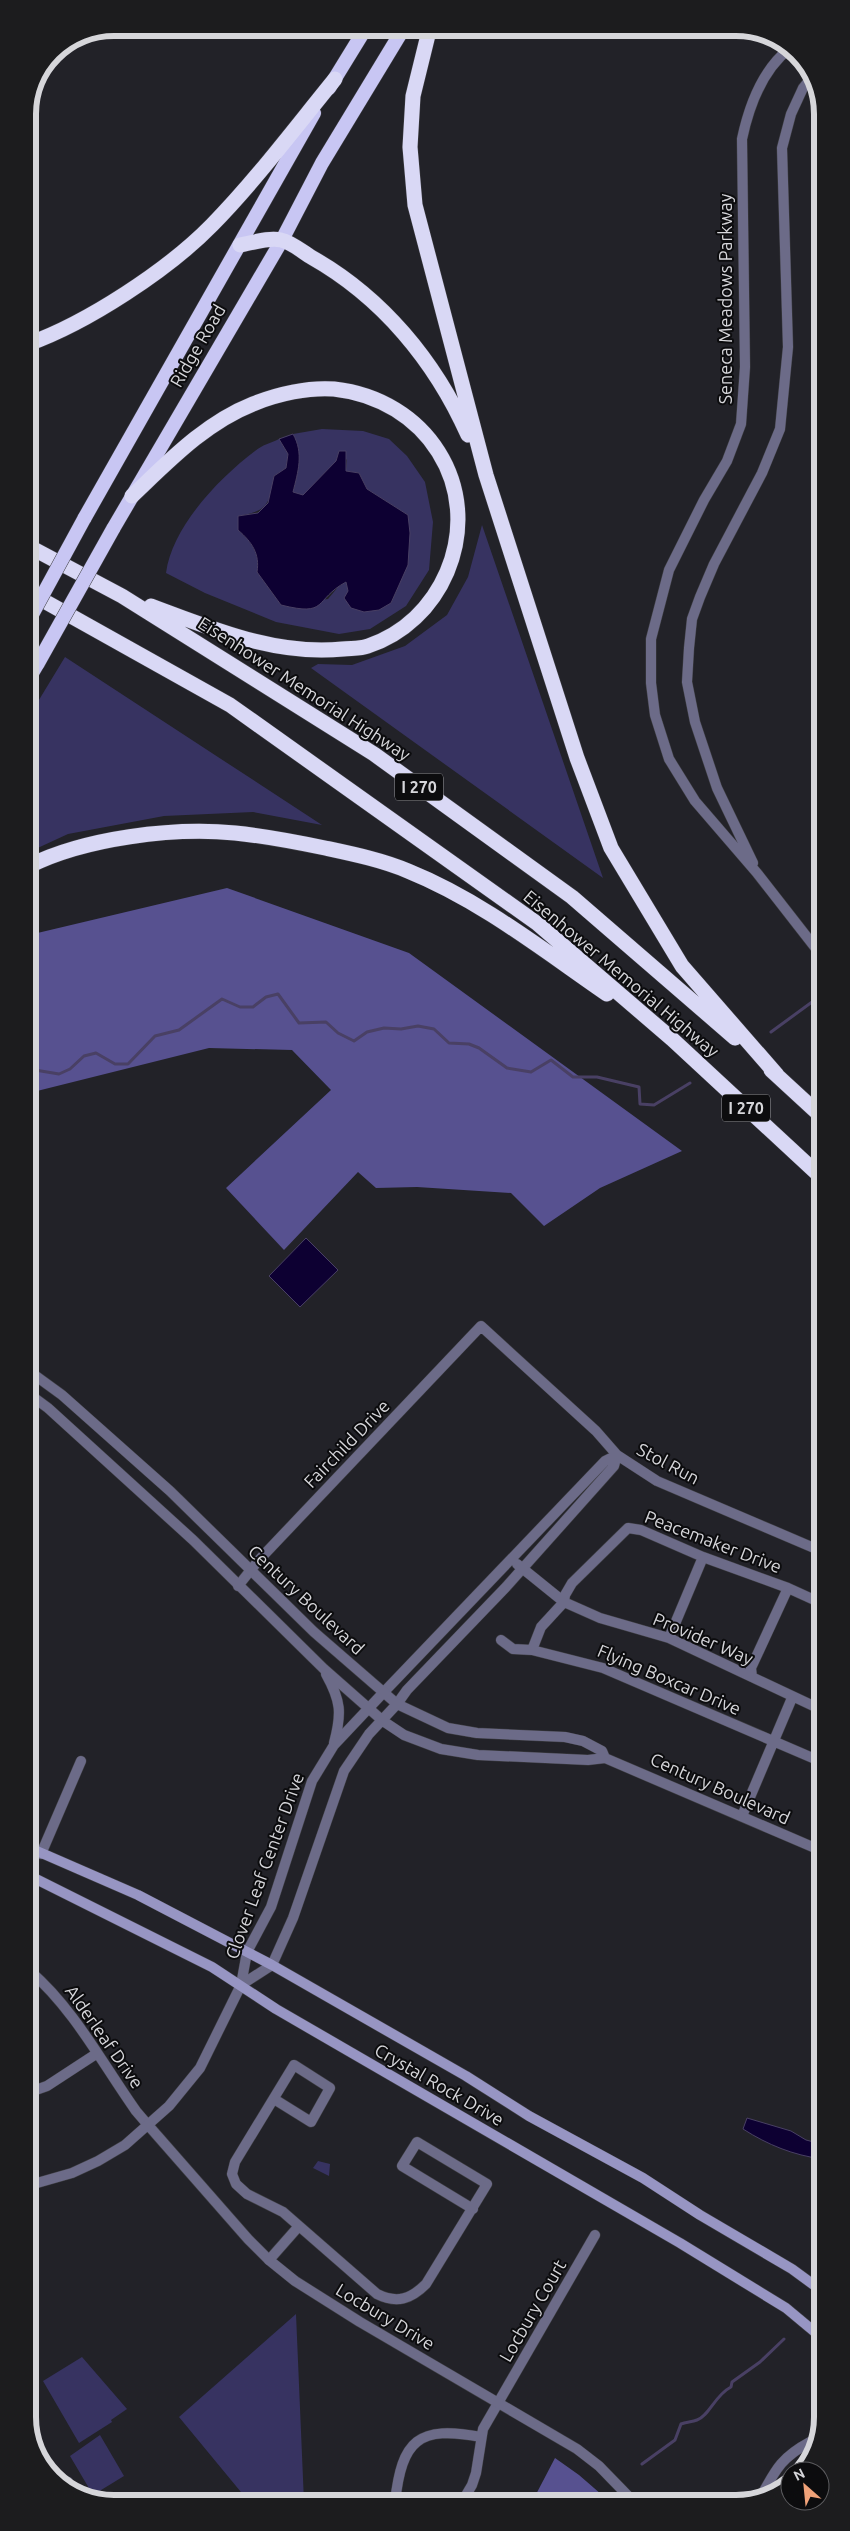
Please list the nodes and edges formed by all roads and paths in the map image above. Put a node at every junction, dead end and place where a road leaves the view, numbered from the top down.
1 (361, 36) edge
2 (399, 36) edge
3 (428, 36) edge
4 (784, 54) edge
5 (335, 79) junction
6 (807, 83) edge
7 (282, 240) junction
8 (240, 245) junction
9 (36, 340) edge
10 (486, 475) junction
11 (132, 496) junction
12 (36, 550) edge
13 (36, 596) edge
14 (122, 596) junction
15 (36, 607) edge
16 (36, 666) edge
17 (36, 863) edge
18 (758, 873) junction
19 (814, 946) edge
20 (672, 1039) junction
21 (777, 1075) junction
22 (814, 1109) edge
23 (814, 1171) edge
24 (481, 1326) joint
25 (36, 1376) edge
26 (36, 1399) edge
27 (617, 1455) junction
28 (814, 1548) edge
29 (703, 1557) junction
30 (511, 1561) junction
31 (522, 1568) junction
32 (250, 1570) junction
33 (238, 1586) junction
34 (788, 1588) junction
35 (814, 1599) edge
36 (564, 1602) junction
37 (669, 1638) junction
38 (501, 1640) dead end
39 (532, 1650) junction
40 (324, 1669) junction
41 (752, 1677) junction
42 (383, 1693) junction
43 (792, 1698) junction
44 (397, 1704) junction
45 (814, 1707) edge
46 (367, 1708) junction
47 (383, 1721) junction
48 (774, 1741) junction
49 (334, 1746) junction
50 (605, 1758) junction
51 (814, 1758) edge
52 (81, 1761) dead end
53 (742, 1816) junction
54 (814, 1848) edge
55 (36, 1851) edge
56 (41, 1854) junction
57 (36, 1879) edge
58 (247, 1952) junction
59 (272, 1965) junction
60 (36, 1976) edge
61 (241, 1985) junction
62 (96, 2054) junction
63 (36, 2090) edge
64 (274, 2099) junction
65 (148, 2125) junction
66 (36, 2184) edge
67 (473, 2209) junction
68 (299, 2226) junction
69 (595, 2235) dead end
70 (269, 2260) junction
71 (814, 2285) edge
72 (814, 2331) edge
73 (498, 2402) junction
74 (481, 2437) junction
75 (809, 2444) edge
76 (766, 2489) edge
77 (396, 2495) edge
78 (466, 2495) edge
79 (627, 2495) edge

1 - 5 highway, Ridge Road
2 - 7 highway, Ridge Road
3 - 10 highway
4 - 18 street, Seneca Meadows Parkway
5 - 8 highway, Ridge Road
5 - 9 highway
6 - 18 street, Seneca Meadows Parkway
7 - 8 highway
7 - 10 highway
7 - 11 highway, Ridge Road
8 - 15 highway, Ridge Road, bridge
10 - 21 highway
11 - 14 highway
11 - 16 highway, Ridge Road, bridge
12 - 14 highway, Eisenhower Memorial Highway / I 270
13 - 20 highway, Eisenhower Memorial Highway / I 270
14 - 21 highway, Eisenhower Memorial Highway / I 270
17 - 20 highway
18 - 19 street, Seneca Meadows Parkway
20 - 23 highway, Eisenhower Memorial Highway / I 270
21 - 22 highway, Eisenhower Memorial Highway / I 270
24 - 27 street, Stol Run
24 - 32 street, Fairchild Drive
25 - 32 street, Century Boulevard
26 - 33 street, Century Boulevard
27 - 28 street, Stol Run
27 - 30 street, Clover Leaf Center Drive
27 - 31 street
29 - 34 street, Peacemaker Drive
29 - 36 street, Peacemaker Drive
29 - 37 street
30 - 31 street, Provider Way
30 - 42 street, Clover Leaf Center Drive
31 - 36 street, Provider Way
31 - 44 street
32 - 33 street, Fairchild Drive
32 - 42 street, Century Boulevard
33 - 40 street, Century Boulevard
34 - 35 street, Peacemaker Drive
34 - 41 street
36 - 37 street, Provider Way
36 - 39 street, Peacemaker Drive
37 - 41 street, Provider Way
38 - 39 street, Flying Boxcar Drive
39 - 48 street, Flying Boxcar Drive
40 - 46 street, Century Boulevard
40 - 49 street
41 - 43 street, Provider Way
42 - 44 street, Century Boulevard
42 - 46 street, Clover Leaf Center Drive
43 - 45 street, Provider Way
43 - 48 street
44 - 47 street
44 - 50 street, Century Boulevard
46 - 47 street, Century Boulevard
46 - 49 street, Clover Leaf Center Drive
47 - 50 street, Century Boulevard
47 - 59 street
48 - 51 street, Flying Boxcar Drive
48 - 53 street
49 - 58 street, Clover Leaf Center Drive
50 - 53 street, Century Boulevard
52 - 56 street
53 - 54 street, Century Boulevard
55 - 56 main road, Crystal Rock Drive
56 - 58 main road, Crystal Rock Drive
57 - 61 main road, Crystal Rock Drive
58 - 59 main road, Crystal Rock Drive
58 - 61 street, Clover Leaf Center Drive
59 - 61 street, Clover Leaf Center Drive
59 - 71 main road, Crystal Rock Drive
60 - 62 street, Alderleaf Drive
61 - 65 street
61 - 72 main road, Crystal Rock Drive
62 - 63 street
62 - 65 street, Alderleaf Drive
64 - 64 street
64 - 68 street
65 - 66 street
65 - 70 street, Locbury Drive
67 - 67 street
67 - 68 street
68 - 70 street
69 - 73 street, Locbury Court
70 - 73 street, Locbury Drive
73 - 74 street, Locbury Court
73 - 79 street, Locbury Drive
74 - 77 street
74 - 78 street, Locbury Court
75 - 76 street

